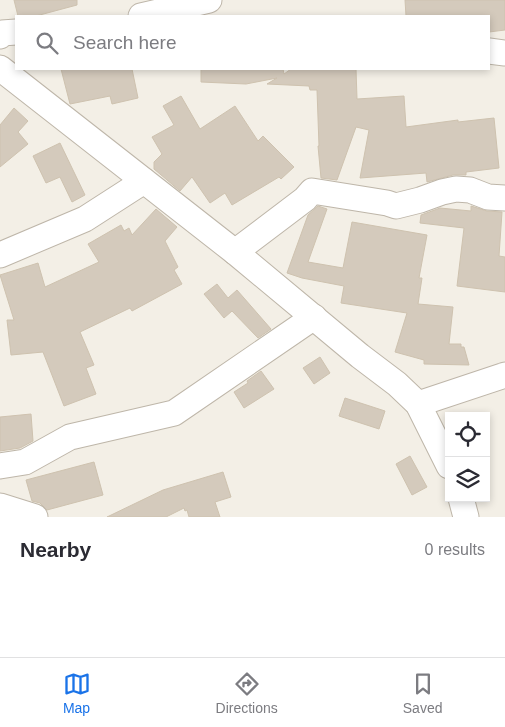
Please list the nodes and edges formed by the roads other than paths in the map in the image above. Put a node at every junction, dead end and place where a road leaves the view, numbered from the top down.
1 (209, 0) edge
2 (145, 15) edge
3 (15, 32) edge
4 (0, 36) edge
5 (490, 51) edge
6 (505, 53) edge
7 (0, 68) edge
8 (144, 181) junction
9 (505, 198) edge
10 (235, 252) junction
11 (0, 255) edge
12 (314, 317) junction
13 (505, 375) edge
14 (418, 404) junction
15 (445, 458) edge
16 (0, 466) edge
17 (462, 502) edge
18 (0, 506) edge
19 (35, 517) edge
20 (466, 517) edge

1 - 2 street
3 - 4 street
5 - 6 street
7 - 8 street
8 - 10 street
8 - 11 street
9 - 10 street
10 - 12 street
12 - 14 street
12 - 16 street
13 - 14 street
14 - 15 street
17 - 20 street
18 - 19 street

